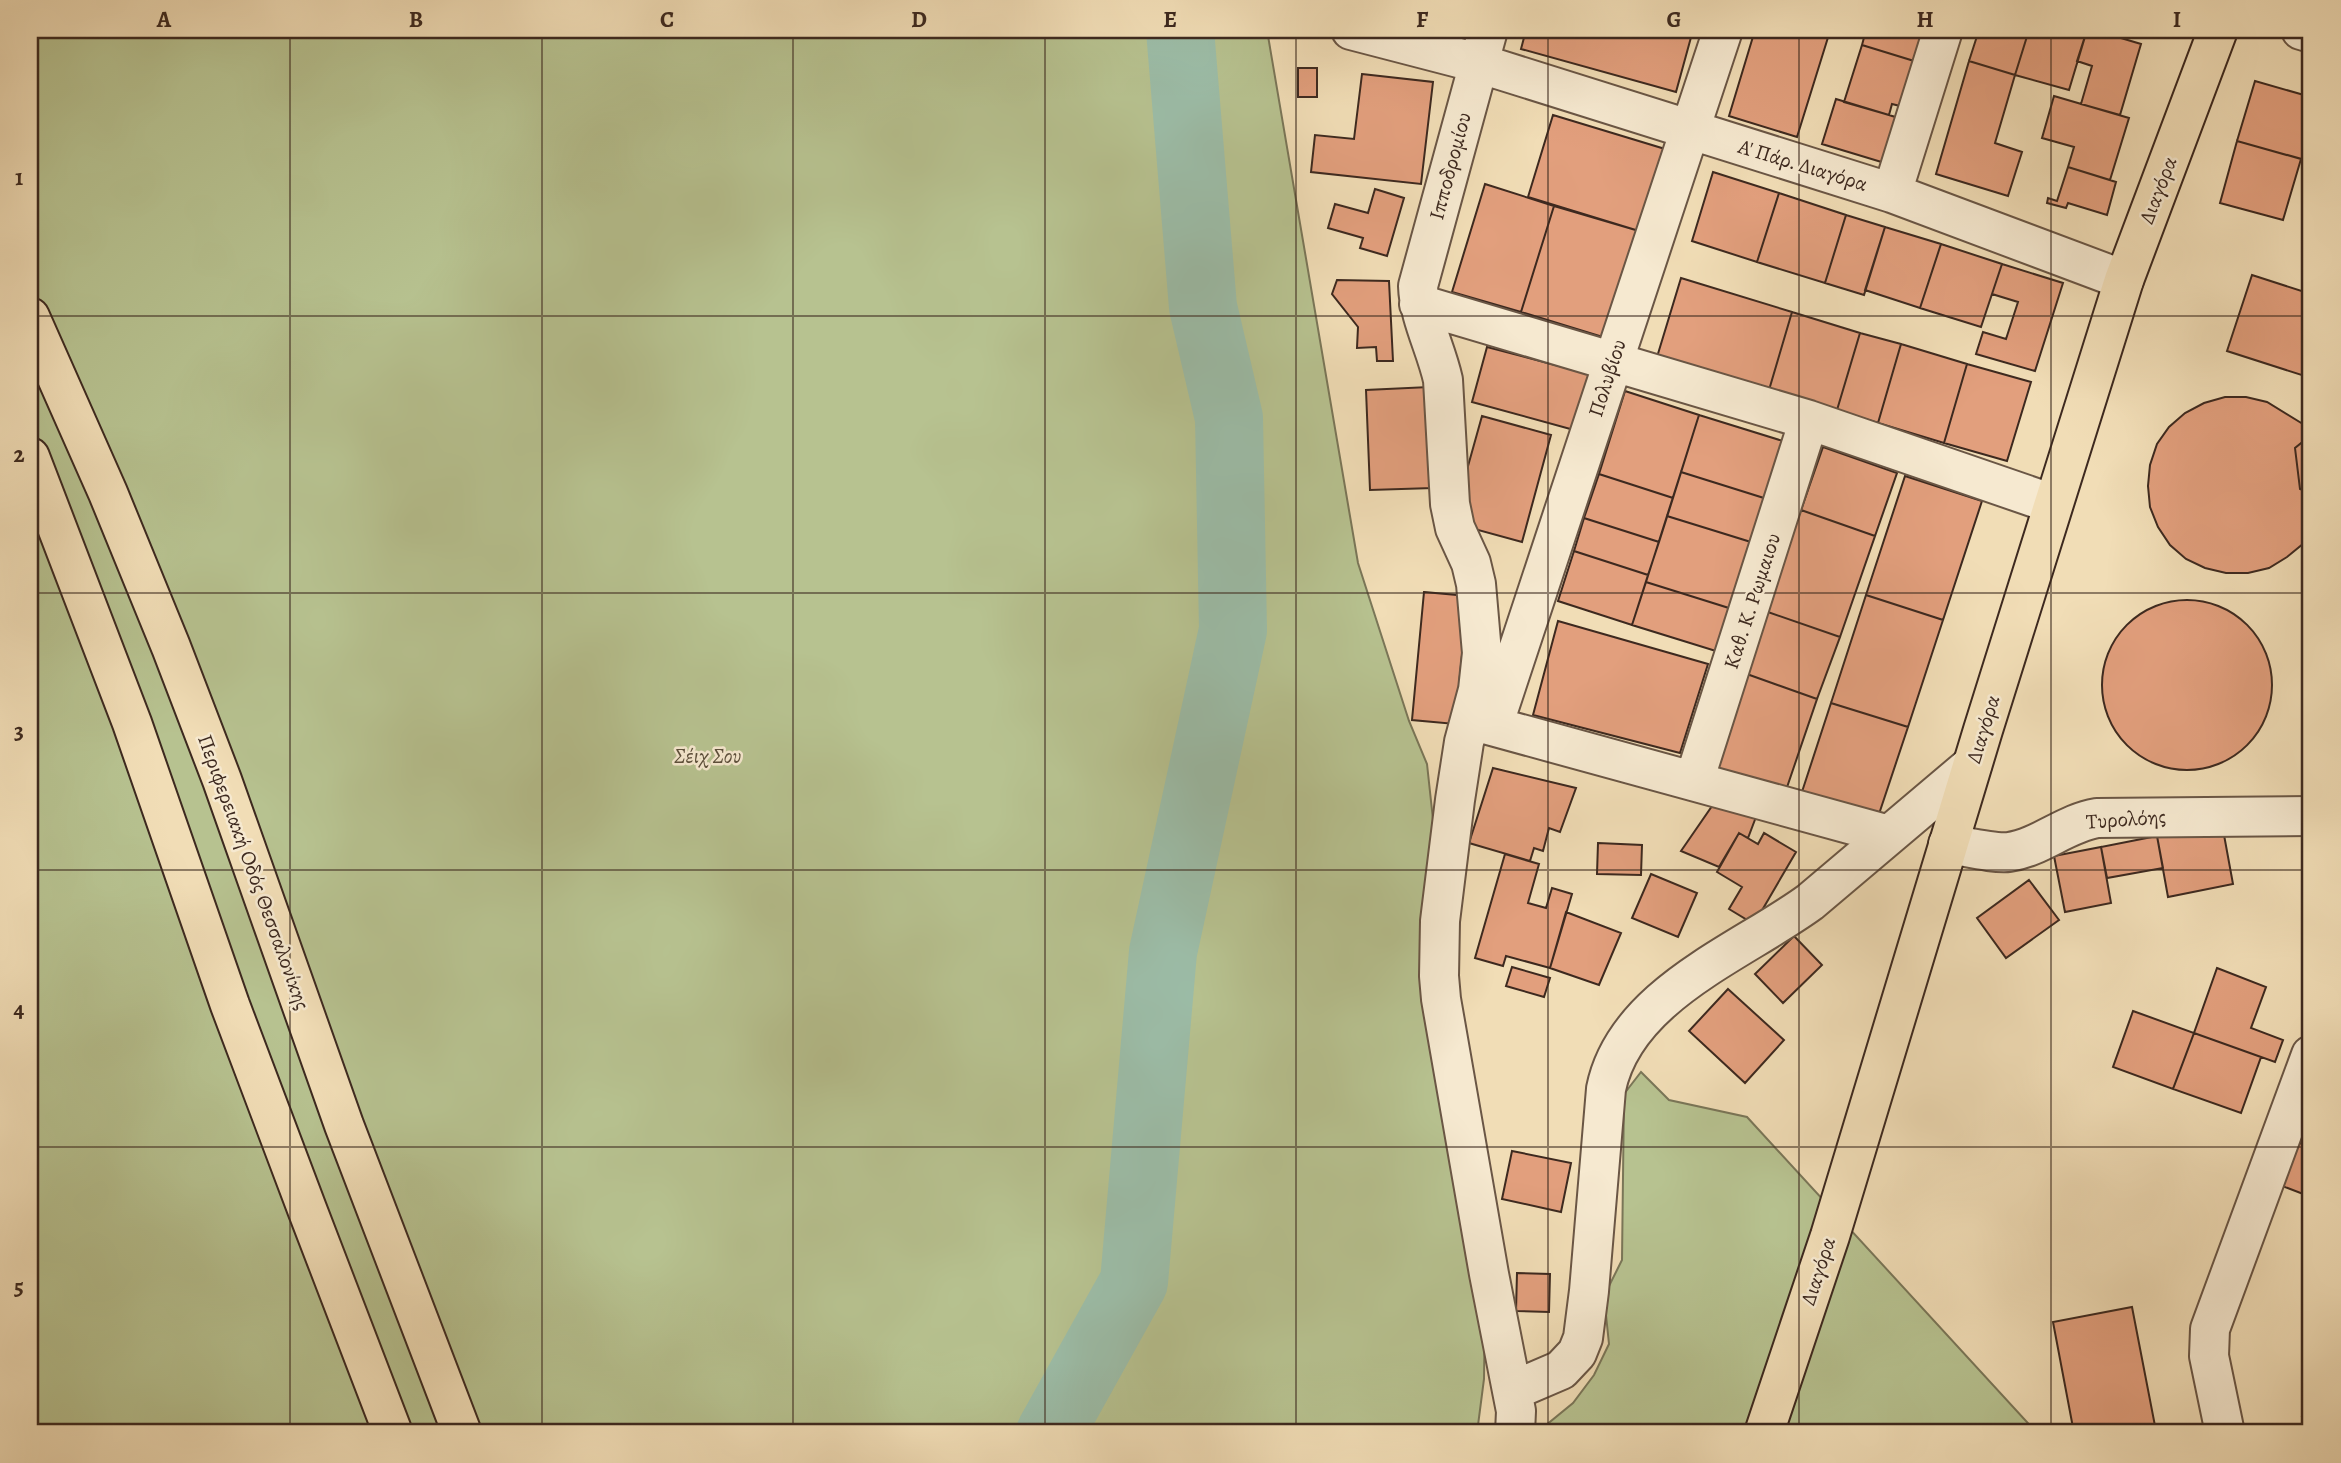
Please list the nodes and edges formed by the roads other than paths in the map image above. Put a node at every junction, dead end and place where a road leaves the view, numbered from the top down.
1 (1351, 30) edge
2 (1723, 30) edge
3 (1943, 30) edge
4 (2218, 30) edge
5 (2301, 30) edge
6 (2311, 33) edge
7 (1483, 46) edge
8 (1691, 131) junction
9 (1892, 193) junction
10 (2124, 280) junction
11 (1419, 304) junction
12 (30, 317) edge
13 (1612, 362) junction
14 (1809, 420) junction
15 (30, 457) edge
16 (2053, 504) junction
17 (1482, 723) junction
18 (1972, 765) junction
19 (1694, 781) junction
20 (2311, 816) edge
21 (1889, 835) junction
22 (1948, 845) junction
23 (2311, 1055) edge
24 (1513, 1391) junction
25 (464, 1427) edge
26 (393, 1433) edge
27 (1515, 1433) edge
28 (1764, 1433) edge
29 (2225, 1433) edge

1 - 7 street, Α' Πάρ. Διαγόρα
2 - 8 street, Πολυβίου
3 - 9 street
4 - 10 main road, Διαγόρα
5 - 6 street
7 - 8 street, Α' Πάρ. Διαγόρα
7 - 11 street, Ιπποδρομίου
8 - 9 street, Α' Πάρ. Διαγόρα
8 - 13 street, Πολυβίου
9 - 10 street, Α' Πάρ. Διαγόρα
10 - 16 main road, Διαγόρα
11 - 13 street
11 - 17 street
12 - 25 main road, Περιφερειακή Οδός Θεσσαλονίκης
13 - 14 street
13 - 17 street, Πολυβίου
14 - 16 street
14 - 19 street, Καθ. Κ. Ρωμαιου
15 - 26 main road
16 - 18 main road, Διαγόρα
17 - 19 street
17 - 24 street
18 - 21 street
18 - 22 main road, Διαγόρα
19 - 21 street
20 - 22 street, Τυρολόης
21 - 24 street
22 - 28 main road, Διαγόρα
23 - 29 street
24 - 27 street

